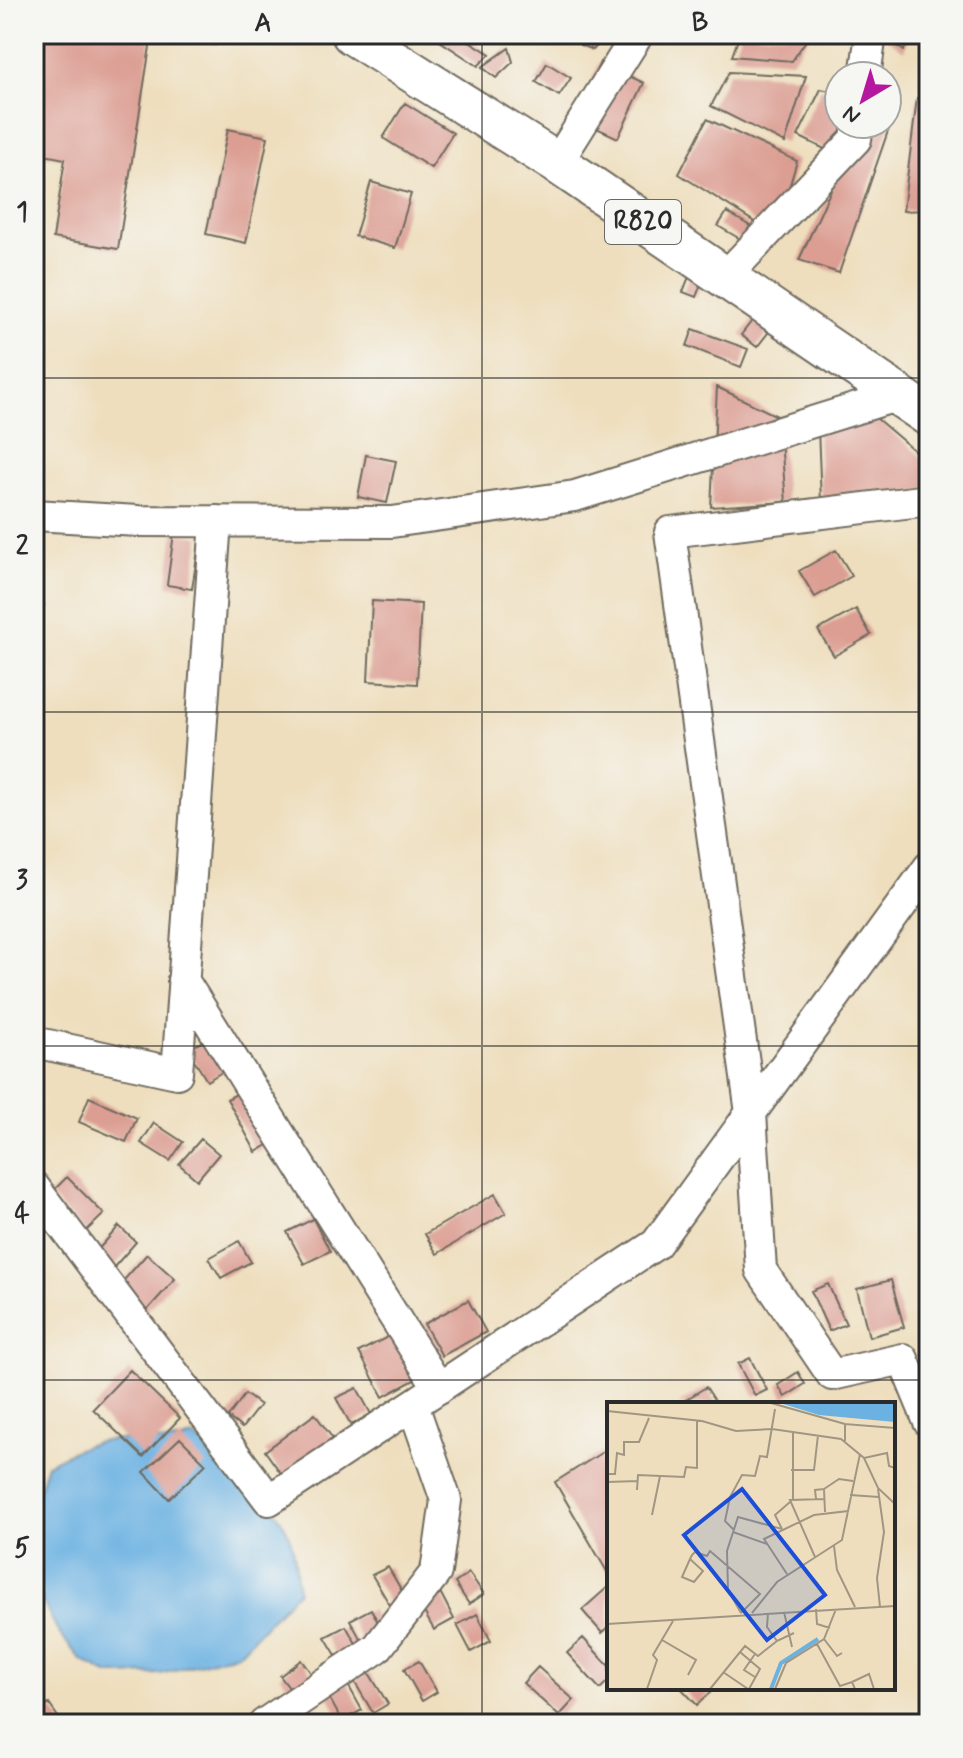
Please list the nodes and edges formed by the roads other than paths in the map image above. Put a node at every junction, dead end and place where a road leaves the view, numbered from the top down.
1 (352, 34) edge
2 (638, 34) edge
3 (871, 34) edge
4 (867, 60) edge
5 (855, 140) edge
6 (557, 163) junction
7 (724, 278) junction
8 (914, 406) edge
9 (929, 500) edge
10 (34, 515) edge
11 (216, 521) junction
12 (929, 867) edge
13 (183, 980) junction
14 (34, 1042) edge
15 (751, 1113) junction
16 (35, 1189) edge
17 (439, 1388) junction
18 (413, 1405) junction
19 (929, 1422) edge
20 (264, 1724) edge

1 - 6 main road, R820
2 - 6 street
3 - 4 street
5 - 7 street
6 - 7 main road, R820
7 - 8 main road, R820
8 - 11 street
9 - 15 street
10 - 11 street
11 - 13 street
12 - 15 street
13 - 14 street
13 - 17 street
15 - 17 street
15 - 19 street
16 - 18 street
17 - 18 street
18 - 20 street

